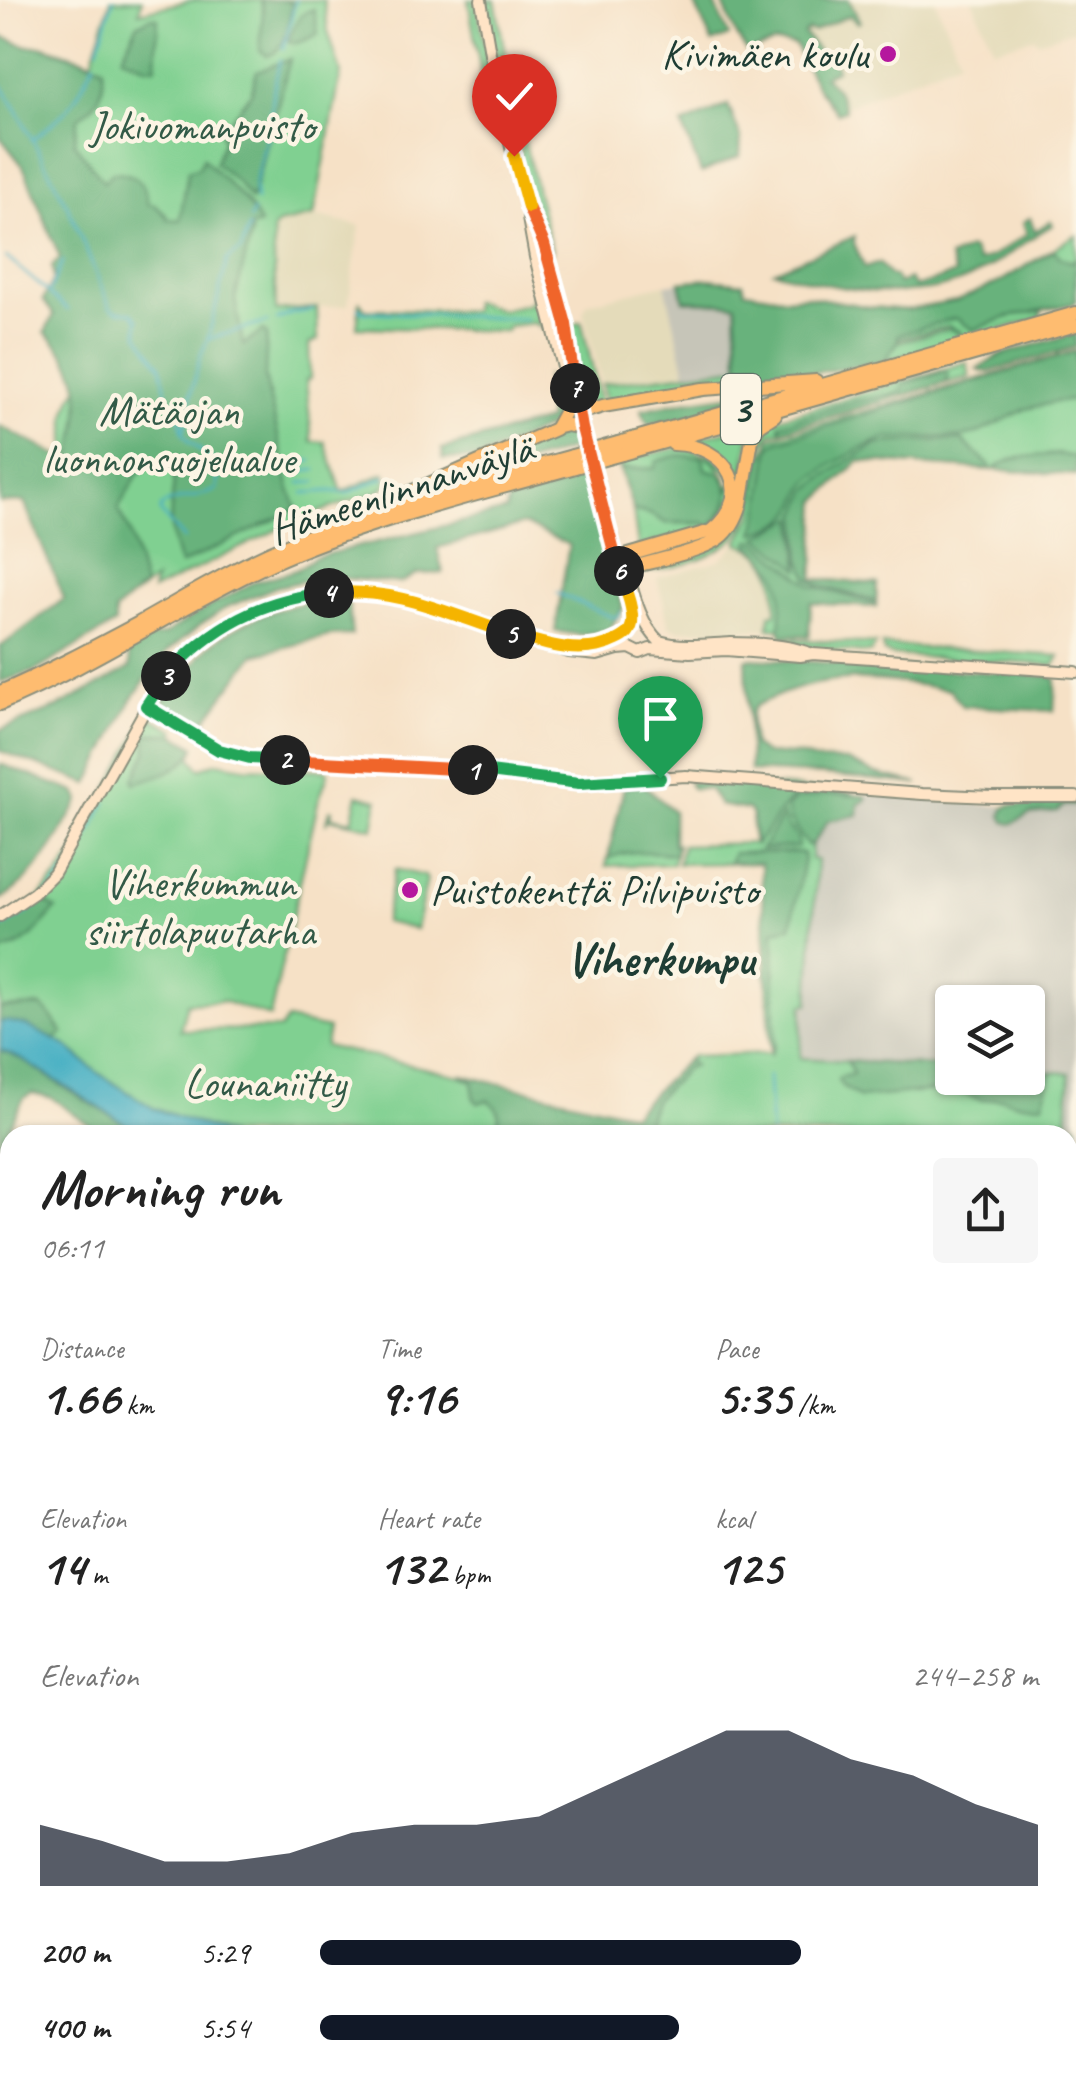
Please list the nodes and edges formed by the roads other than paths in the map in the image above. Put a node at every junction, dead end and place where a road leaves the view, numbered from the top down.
1 (480, 0) edge
2 (528, 207) junction
3 (1076, 314) edge
4 (1076, 325) edge
5 (862, 374) junction
6 (567, 387) junction
7 (802, 403) junction
8 (579, 413) junction
9 (555, 428) junction
10 (582, 428) junction
11 (651, 446) junction
12 (620, 448) junction
13 (574, 462) junction
14 (322, 531) junction
15 (621, 564) junction
16 (629, 632) junction
17 (650, 637) junction
18 (558, 647) junction
19 (630, 648) junction
20 (1076, 672) edge
21 (0, 692) edge
22 (0, 704) edge
23 (146, 706) junction
24 (1076, 797) edge
25 (0, 916) edge

1 - 2 main road
2 - 6 main road
2 - 8 main road
3 - 5 highway, Hämeenlinnanväylä / 3
4 - 7 highway, Hämeenlinnanväylä / 3
5 - 8 highway
5 - 12 highway, Hämeenlinnanväylä / 3
6 - 8 main road
6 - 9 highway
7 - 11 highway, Hämeenlinnanväylä / 3
7 - 15 highway
8 - 10 main road
9 - 10 highway
9 - 14 highway
10 - 15 main road
11 - 12 highway, Hämeenlinnanväylä / 3
11 - 15 highway
12 - 13 highway, Hämeenlinnanväylä / 3, bridge
13 - 14 highway, Hämeenlinnanväylä / 3
13 - 22 highway, Hämeenlinnanväylä / 3
14 - 21 highway, Hämeenlinnanväylä / 3
15 - 16 main road
15 - 17 main road
16 - 17 main road
16 - 18 main road
16 - 19 main road
17 - 19 main road
17 - 20 main road
18 - 19 main road
18 - 23 main road
23 - 24 main road
23 - 25 main road

